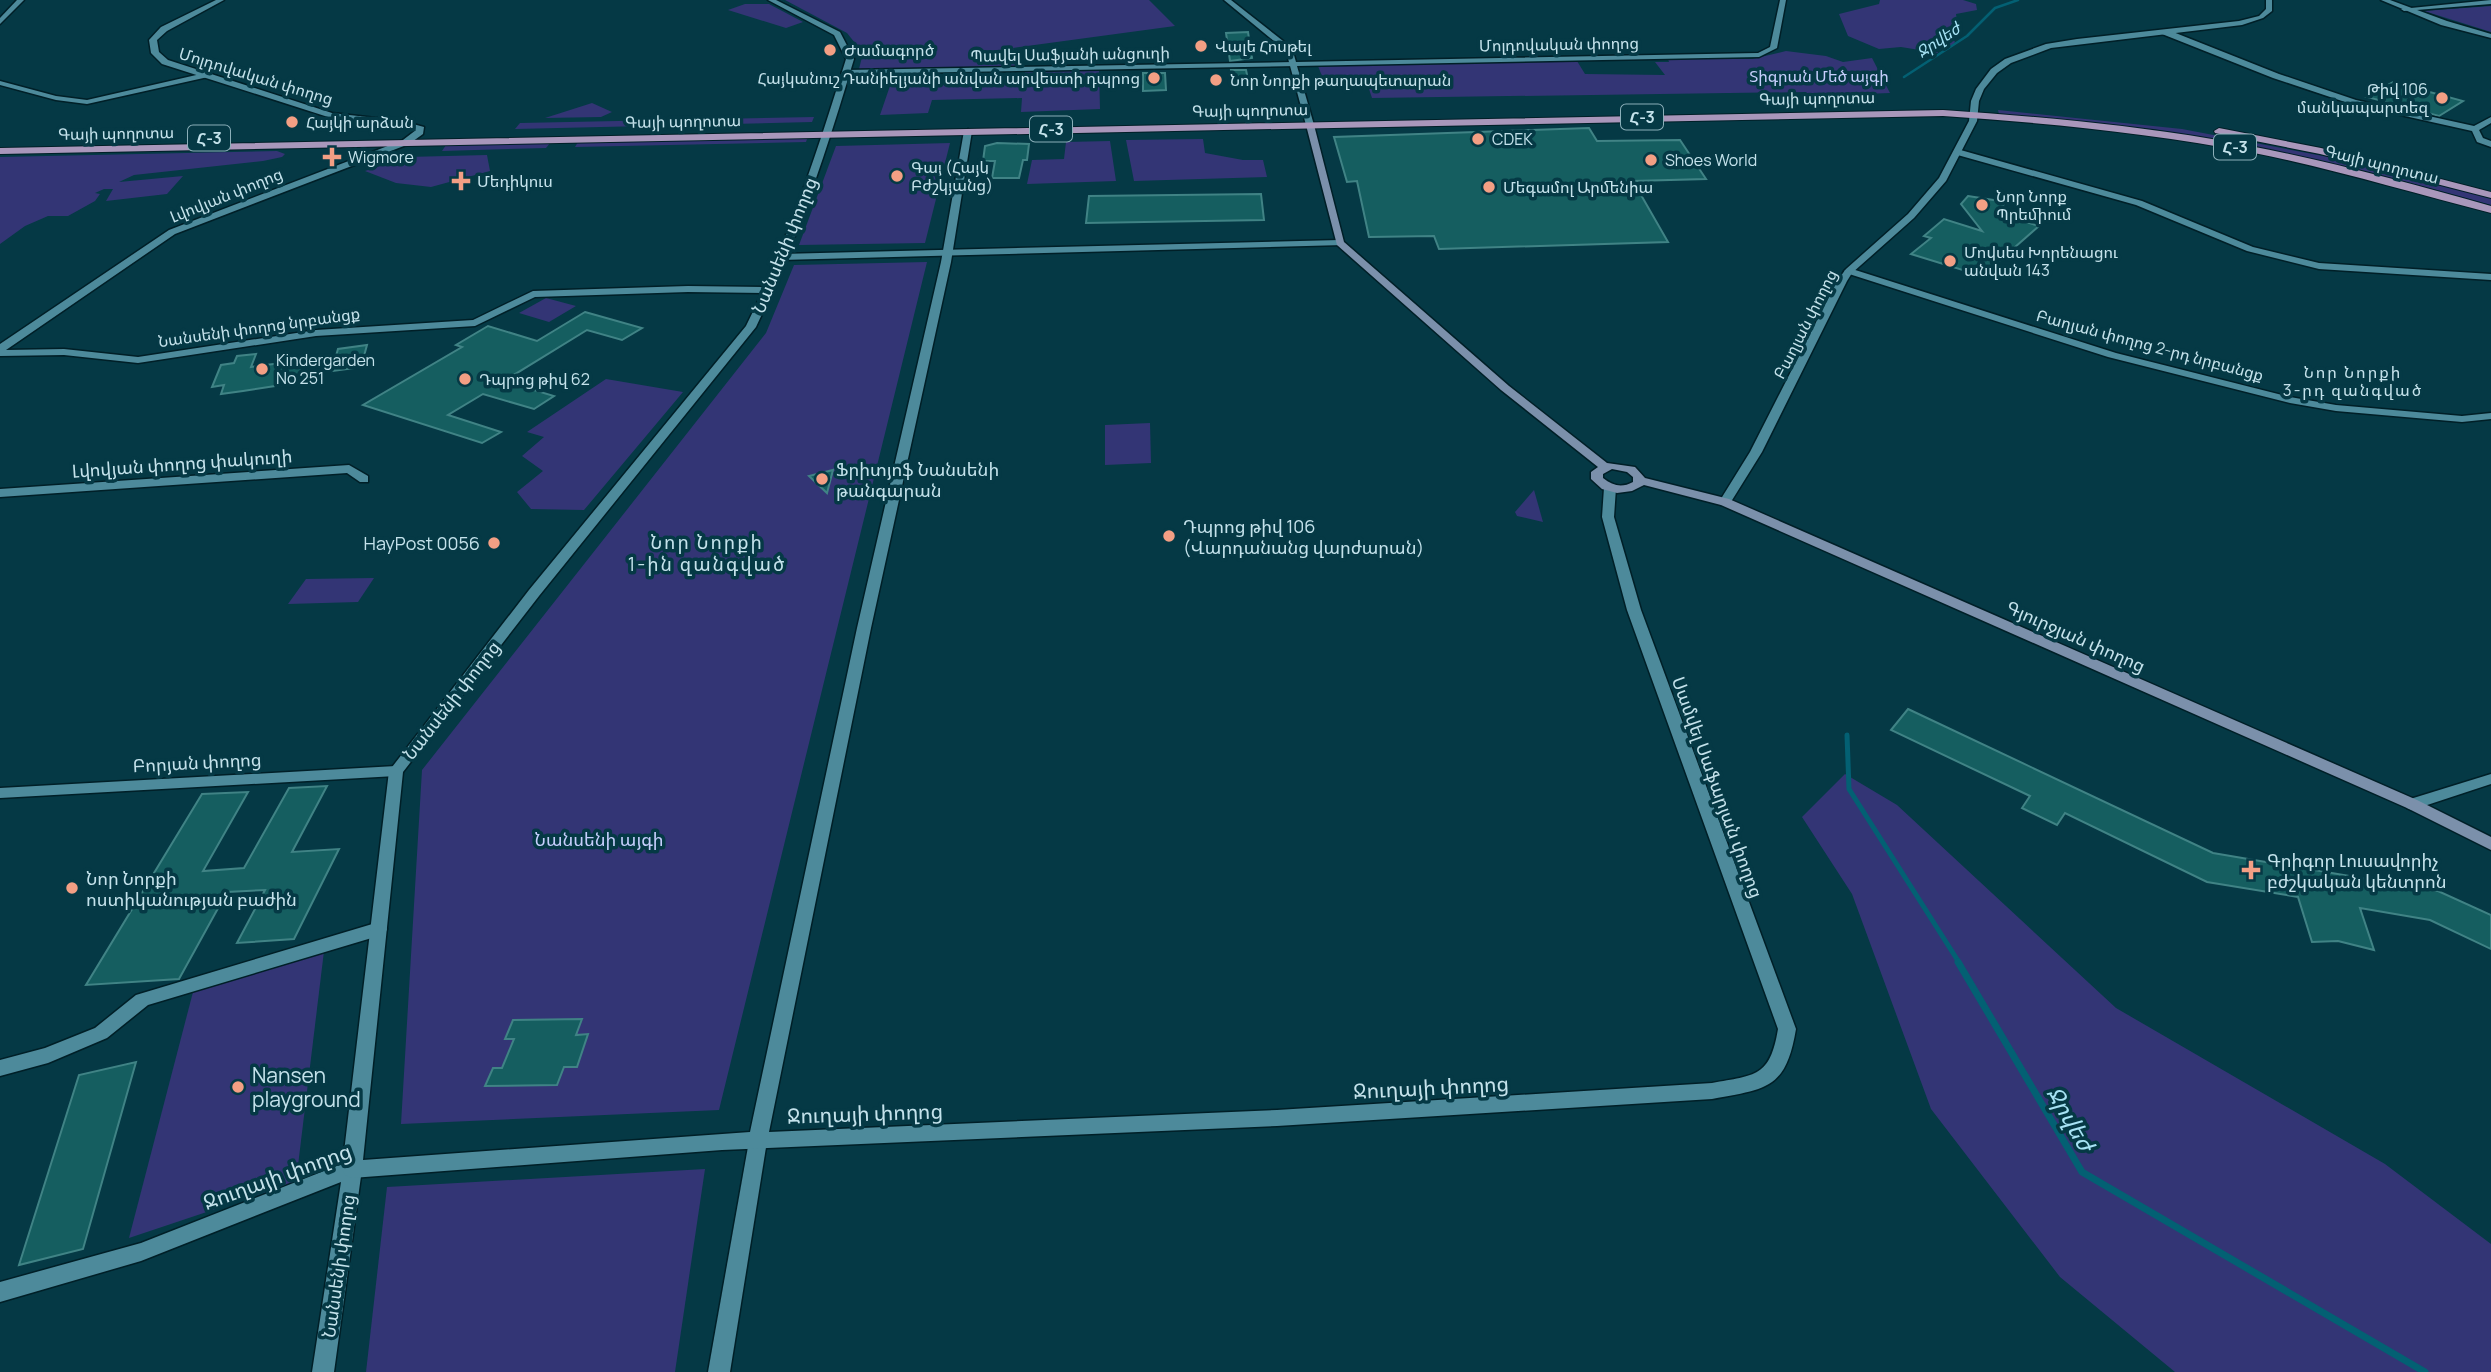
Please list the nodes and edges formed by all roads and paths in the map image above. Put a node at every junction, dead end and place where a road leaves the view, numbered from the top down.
1 (21, 0) edge
2 (220, 0) edge
3 (772, 0) edge
4 (1227, 0) edge
5 (1783, 0) edge
6 (2269, 0) edge
7 (2384, 0) edge
8 (2491, 2) edge
9 (2404, 9) junction
10 (0, 22) edge
11 (2165, 32) junction
12 (2491, 36) edge
13 (1294, 64) junction
14 (846, 72) junction
15 (205, 75) junction
16 (0, 83) edge
17 (1974, 111) junction
18 (2491, 119) edge
19 (1309, 121) junction
20 (2483, 127) edge
21 (829, 130) junction
22 (968, 131) junction
23 (419, 134) junction
24 (406, 142) junction
25 (0, 143) edge
26 (2491, 144) edge
27 (0, 151) edge
28 (1958, 152) junction
29 (2491, 195) edge
30 (2491, 210) edge
31 (1340, 243) junction
32 (947, 253) junction
33 (781, 257) junction
34 (1849, 271) junction
35 (2491, 277) edge
36 (769, 290) junction
37 (0, 351) edge
38 (2491, 416) edge
39 (1605, 467) junction
40 (364, 479) dead end
41 (1640, 480) junction
42 (1611, 488) junction
43 (0, 493) edge
44 (1725, 502) junction
45 (396, 771) junction
46 (2491, 779) edge
47 (0, 793) edge
48 (2412, 804) junction
49 (2491, 844) edge
50 (379, 929) junction
51 (0, 1068) edge
52 (1752, 1084) joint
53 (758, 1141) junction
54 (352, 1169) junction
55 (0, 1292) edge
56 (323, 1372) edge
57 (719, 1372) edge

1 - 10 street
2 - 15 street, Մոլդովական փողոց
3 - 14 street
4 - 13 street
5 - 13 street, Մոլդովական փողոց
6 - 11 street, Բաղյան փողոց
7 - 9 street
8 - 9 street
9 - 12 street
11 - 17 street, Բաղյան փողոց
11 - 20 street
13 - 14 street, Պավել Սաֆյանի անցուղի
13 - 19 street
14 - 21 street, Նանսենի փողոց
15 - 16 street
15 - 23 street, Մոլդովական փողոց
17 - 19 main road, Գայի պողոտա / Հ-3
17 - 28 street, Բաղյան փողոց
17 - 29 main road, Գայի պողոտա / Հ-3
17 - 30 main road, Գայի պողոտա / Հ-3
18 - 20 street
19 - 21 main road, Գայի պողոտա / Հ-3
19 - 22 main road, Գայի պողոտա / Հ-3
19 - 31 main road
20 - 26 street
21 - 22 main road, Գայի պողոտա / Հ-3
21 - 23 main road, Գայի պողոտա / Հ-3
21 - 24 main road, Գայի պողոտա / Հ-3
21 - 33 street, Նանսենի փողոց
22 - 32 street
23 - 24 street
23 - 25 main road, Գայի պողոտա / Հ-3
24 - 27 main road, Գայի պողոտա / Հ-3
24 - 37 street, Լվովյան փողոց
28 - 34 street, Բաղյան փողոց
28 - 35 street
31 - 32 street
31 - 39 main road
32 - 33 street
32 - 53 street
33 - 36 street, Նանսենի փողոց
34 - 38 street, Բաղյան փողոց 2-րդ նրբանցք
34 - 44 street, Բաղյան փողոց
36 - 37 street, Նանսենի փողոց նրբանցք
36 - 45 street, Նանսենի փողոց
39 - 41 main road, Գյուրջյան փողոց
39 - 42 main road
40 - 43 street, Լվովյան փողոց փակուղի
41 - 42 main road
41 - 44 main road, Գյուրջյան փողոց
42 - 52 street, Սամվել Սաֆարյան փողոց
44 - 48 main road, Գյուրջյան փողոց
45 - 47 street, Բորյան փողոց
45 - 50 street, Նանսենի փողոց
46 - 48 street
48 - 49 main road, Գյուրջյան փողոց
50 - 51 street
50 - 54 street, Նանսենի փողոց
52 - 53 street, Ջուղայի փողոց
53 - 54 street, Ջուղայի փողոց
53 - 57 street
54 - 55 street, Ջուղայի փողոց
54 - 56 street, Նանսենի փողոց

